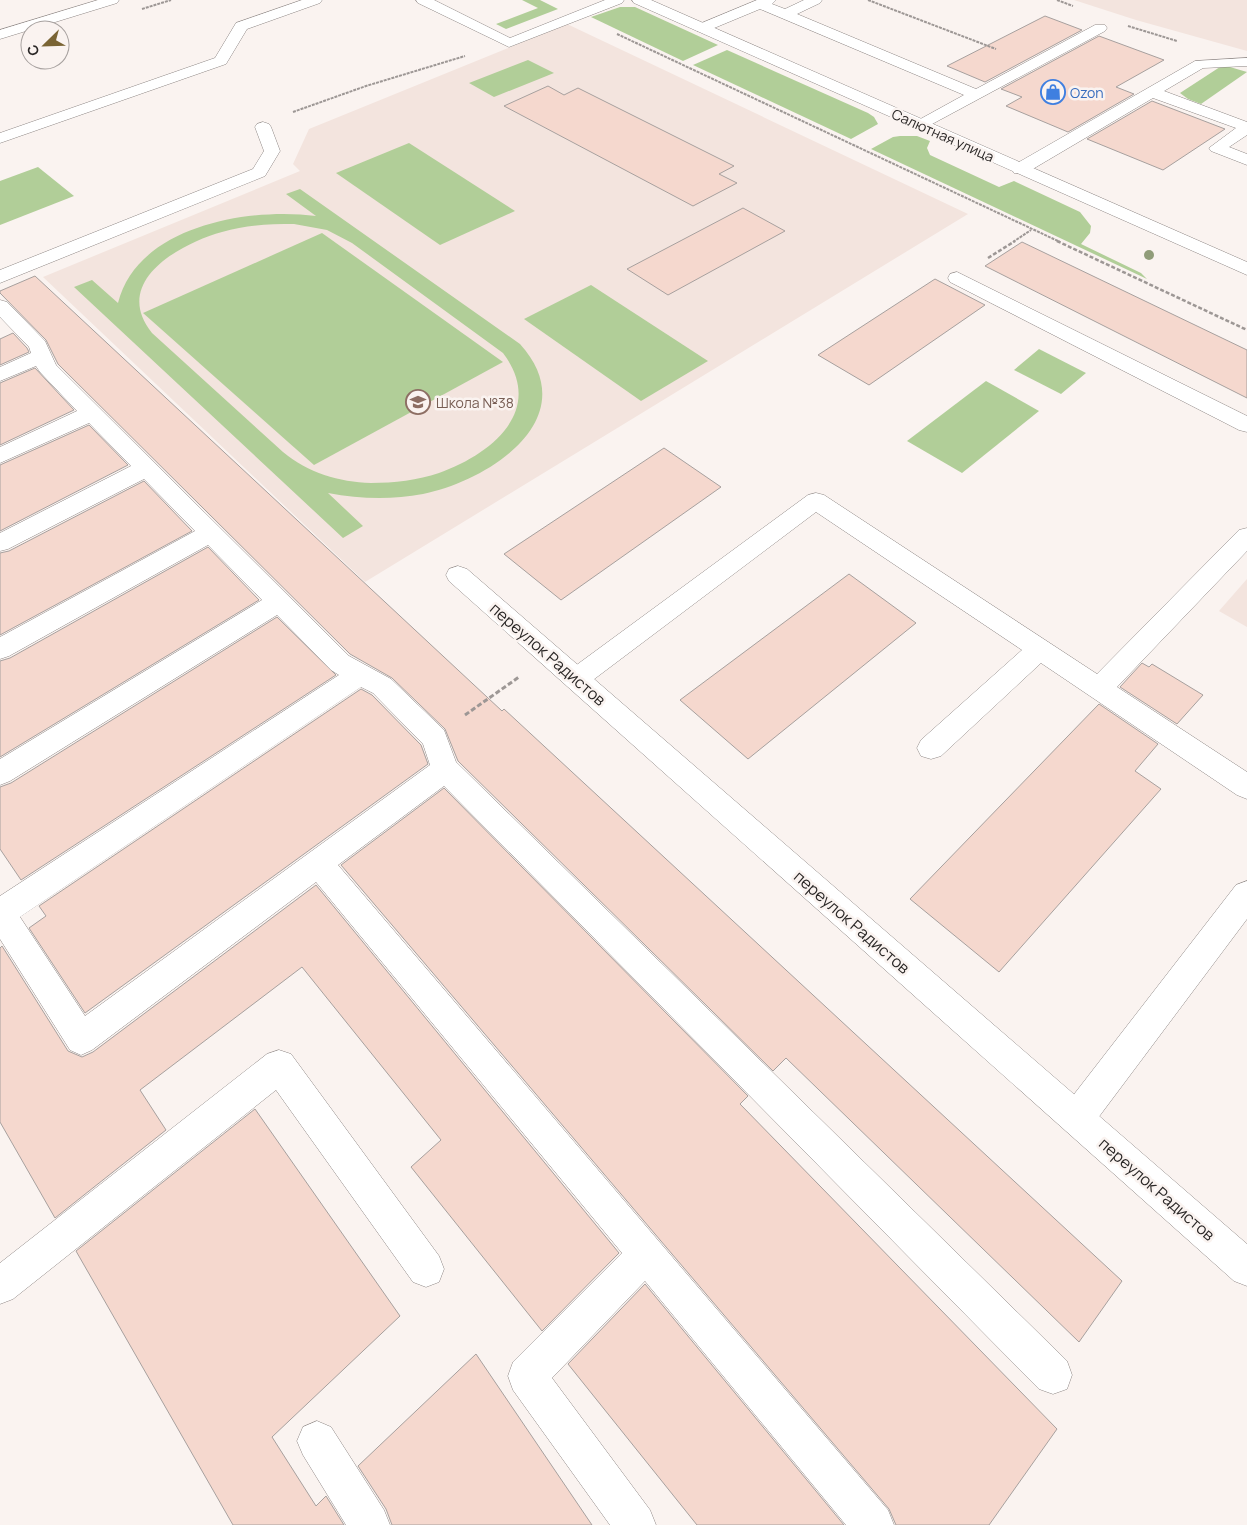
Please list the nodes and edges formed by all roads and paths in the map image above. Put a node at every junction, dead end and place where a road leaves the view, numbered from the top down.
1 (112, 0) edge
2 (315, 0) edge
3 (423, 0) edge
4 (617, 0) edge
5 (638, 0) edge
6 (815, 0) edge
7 (868, 0) edge
8 (1057, 0) edge
9 (765, 2) edge
10 (1073, 6) dead end
11 (785, 14) junction
12 (578, 16) junction
13 (1123, 24) dead end
14 (702, 28) junction
15 (1100, 28) dead end
16 (0, 35) edge
17 (1180, 42) dead end
18 (509, 43) junction
19 (1247, 62) edge
20 (1035, 63) junction
21 (1152, 92) junction
22 (977, 95) junction
23 (921, 125) junction
24 (263, 127) joint
25 (1247, 127) edge
26 (0, 138) edge
27 (1247, 160) edge
28 (1020, 169) junction
29 (1032, 229) junction
30 (1247, 270) edge
31 (0, 277) edge
32 (957, 278) joint
33 (4, 316) edge
34 (1247, 330) edge
35 (42, 356) junction
36 (0, 375) edge
37 (92, 413) junction
38 (1247, 425) edge
39 (0, 456) edge
40 (146, 468) junction
41 (210, 533) junction
42 (1247, 536) edge
43 (0, 543) edge
44 (458, 575) dead end
45 (279, 602) junction
46 (0, 649) edge
47 (1040, 649) junction
48 (549, 656) junction
49 (360, 674) junction
50 (576, 679) junction
51 (1099, 689) junction
52 (434, 738) junction
53 (931, 748) dead end
54 (445, 769) junction
55 (0, 772) edge
56 (1247, 787) edge
57 (318, 863) junction
58 (1247, 895) edge
59 (0, 913) edge
60 (1076, 1118) junction
61 (646, 1254) junction
62 (1247, 1268) edge
63 (426, 1270) dead end
64 (0, 1286) edge
65 (1053, 1375) dead end
66 (317, 1441) dead end
67 (369, 1525) edge
68 (635, 1525) edge
69 (874, 1525) edge

1 - 16 street
2 - 26 street
3 - 18 street
4 - 12 street
5 - 14 street, Салютная улица
6 - 11 street
7 - 20 path
8 - 10 path
9 - 11 street
9 - 14 street
11 - 22 street
12 - 18 street
12 - 29 path
13 - 17 path
14 - 23 street, Салютная улица
15 - 20 street
18 - 24 path
19 - 21 street
20 - 22 street
21 - 25 street
21 - 28 street
22 - 23 street
23 - 28 street, Салютная улица
24 - 31 street
25 - 27 street
28 - 30 street, Салютная улица
29 - 32 path
29 - 34 path
32 - 38 street
33 - 35 street
35 - 36 street
35 - 37 street
37 - 39 street
37 - 40 street
40 - 41 street
40 - 43 street
41 - 45 street
41 - 46 street
42 - 51 street
44 - 48 street, переулок Радистов
45 - 49 street
45 - 55 street
47 - 50 street
47 - 51 street
47 - 53 street
48 - 50 street, переулок Радистов
48 - 52 path
49 - 52 street
49 - 59 street
50 - 60 street, переулок Радистов
51 - 56 street
52 - 54 street
54 - 57 street
54 - 65 street
57 - 59 street
57 - 61 street
58 - 60 street
60 - 62 street, переулок Радистов
61 - 68 street
61 - 69 street
63 - 64 street
66 - 67 street

